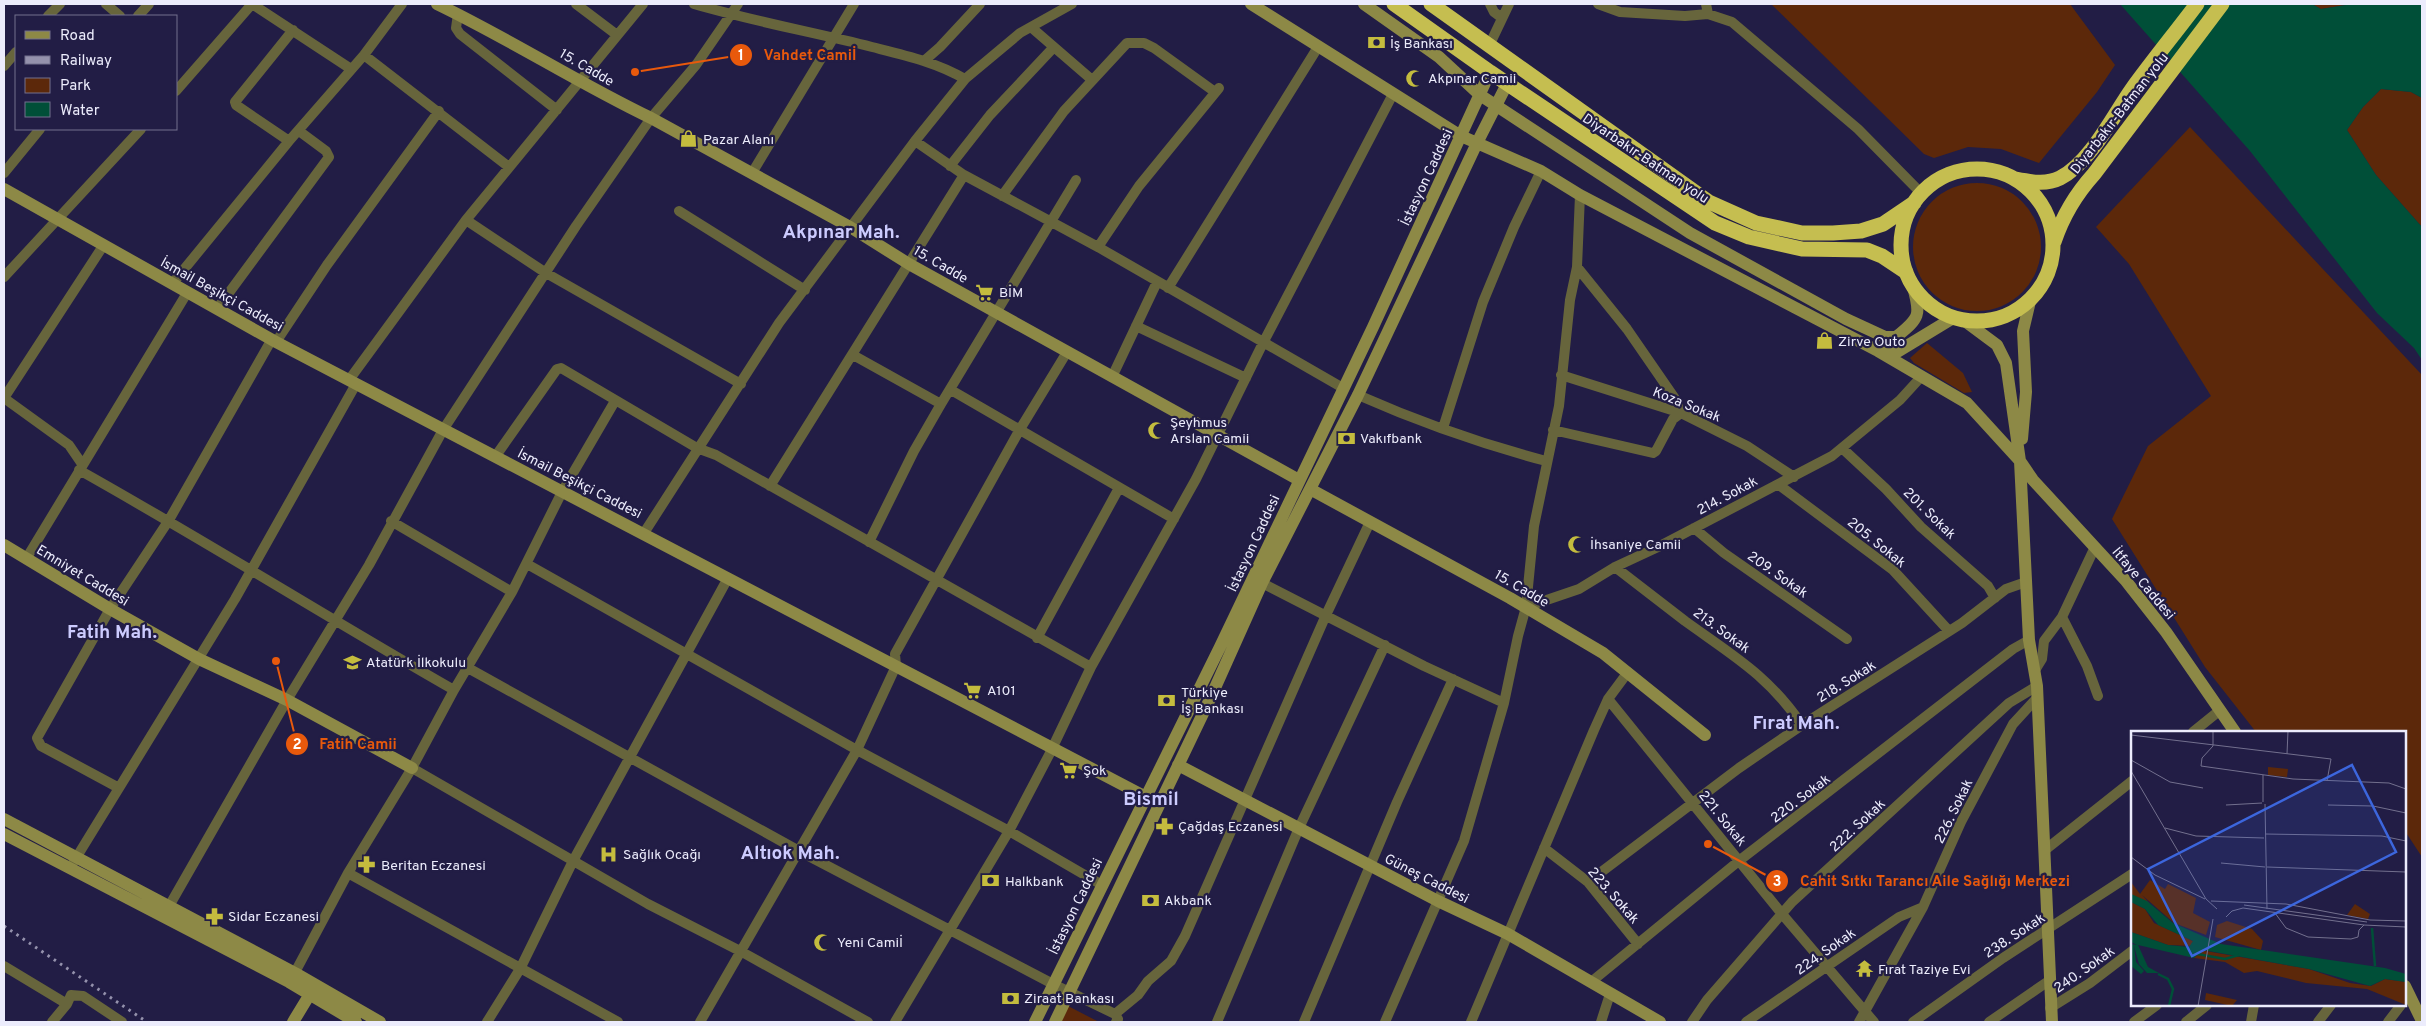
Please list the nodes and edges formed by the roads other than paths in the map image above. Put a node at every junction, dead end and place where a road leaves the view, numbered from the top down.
1 (60, 4) edge
2 (106, 4) edge
3 (149, 4) edge
4 (402, 4) edge
5 (437, 4) edge
6 (576, 4) edge
7 (643, 4) edge
8 (694, 4) edge
9 (738, 4) edge
10 (854, 4) edge
11 (980, 4) edge
12 (1072, 4) edge
13 (1251, 4) edge
14 (1364, 4) edge
15 (1394, 4) edge
16 (1490, 4) edge
17 (1509, 4) edge
18 (1598, 4) edge
19 (1706, 4) edge
20 (2197, 4) edge
21 (2222, 4) edge
22 (1434, 5) edge
23 (458, 14) junction
24 (1708, 14) junction
25 (49, 15) edge
26 (119, 15) edge
27 (139, 15) edge
28 (730, 15) junction
29 (1502, 18) junction
30 (1032, 28) junction
31 (293, 30) junction
32 (617, 35) junction
33 (832, 37) junction
34 (1489, 46) junction
35 (1318, 47) junction
36 (1053, 48) junction
37 (364, 55) junction
38 (924, 60) junction
39 (351, 69) junction
40 (1490, 72) junction
41 (1091, 78) junction
42 (965, 79) junction
43 (580, 80) junction
44 (1508, 82) junction
45 (178, 89) edge
46 (1393, 94) junction
47 (1480, 95) junction
48 (1497, 106) junction
49 (557, 110) junction
50 (439, 111) junction
51 (651, 118) junction
52 (39, 130) edge
53 (140, 130) edge
54 (299, 131) junction
55 (1461, 136) junction
56 (289, 141) junction
57 (915, 141) junction
58 (1477, 143) junction
59 (950, 166) junction
60 (509, 167) junction
61 (1541, 172) junction
62 (4, 173) edge
63 (752, 173) junction
64 (964, 175) junction
65 (2014, 179) junction
66 (1076, 180) dead end
67 (4, 189) edge
68 (1580, 195) junction
69 (1002, 196) junction
70 (1917, 198) junction
71 (679, 211) dead end
72 (56, 220) junction
73 (466, 220) junction
74 (1051, 222) junction
75 (850, 227) junction
76 (103, 246) junction
77 (1098, 247) junction
78 (2052, 248) junction
79 (909, 264) junction
80 (1577, 267) junction
81 (1906, 272) junction
82 (546, 273) junction
83 (4, 277) edge
84 (1157, 282) junction
85 (172, 284) junction
86 (1913, 287) junction
87 (1168, 288) junction
88 (805, 290) junction
89 (187, 293) junction
90 (2031, 297) junction
91 (217, 309) junction
92 (996, 312) junction
93 (1957, 318) junction
94 (1136, 326) junction
95 (274, 341) junction
96 (1263, 343) junction
97 (1878, 351) junction
98 (1067, 352) junction
99 (853, 355) junction
100 (1561, 375) junction
101 (1112, 377) junction
102 (1921, 377) junction
103 (1246, 378) junction
104 (353, 382) junction
105 (742, 384) junction
106 (1343, 388) junction
107 (951, 390) junction
108 (1358, 395) junction
109 (4, 398) edge
110 (614, 400) junction
111 (940, 404) junction
112 (1681, 413) junction
113 (1443, 428) junction
114 (443, 430) junction
115 (1554, 430) junction
116 (1020, 431) junction
117 (1218, 435) junction
118 (697, 448) junction
119 (1843, 449) junction
120 (495, 457) junction
121 (1546, 461) junction
122 (2020, 461) junction
123 (81, 467) junction
124 (1794, 477) junction
125 (1299, 480) junction
126 (1779, 485) junction
127 (770, 486) junction
128 (1118, 488) junction
129 (1310, 489) junction
130 (562, 492) junction
131 (1174, 519) junction
132 (169, 520) junction
133 (391, 521) junction
134 (1370, 522) junction
135 (1694, 528) junction
136 (644, 533) junction
137 (869, 542) junction
138 (4, 545) edge
139 (2095, 548) junction
140 (26, 559) junction
141 (527, 564) junction
142 (1615, 567) junction
143 (252, 569) junction
144 (728, 578) junction
145 (937, 580) junction
146 (2026, 582) junction
147 (1262, 583) junction
148 (512, 592) junction
149 (1995, 598) junction
150 (1526, 607) junction
151 (110, 609) junction
152 (1326, 615) junction
153 (2062, 617) junction
154 (334, 621) junction
155 (1949, 631) junction
156 (1037, 638) junction
157 (1847, 640) dead end
158 (2029, 640) junction
159 (1385, 645) junction
160 (686, 655) junction
161 (199, 658) junction
162 (896, 666) junction
163 (1091, 667) junction
164 (468, 668) junction
165 (1628, 672) junction
166 (2034, 672) junction
167 (1454, 679) junction
168 (454, 690) junction
169 (2037, 692) junction
170 (2098, 696) dead end
171 (1608, 699) junction
172 (287, 700) junction
173 (1504, 703) junction
174 (2219, 711) junction
175 (1802, 725) junction
176 (2194, 731) edge
177 (2234, 731) edge
178 (1705, 735) dead end
179 (1051, 748) junction
180 (857, 750) junction
181 (630, 759) junction
182 (1178, 765) junction
183 (412, 768) junction
184 (2131, 782) edge
185 (119, 788) junction
186 (1146, 797) junction
187 (1244, 801) junction
188 (1693, 804) junction
189 (4, 819) edge
190 (1299, 828) junction
191 (1009, 831) junction
192 (4, 834) edge
193 (1544, 848) junction
194 (2045, 850) junction
195 (799, 851) junction
196 (1740, 860) junction
197 (573, 861) junction
198 (73, 863) junction
199 (1370, 866) junction
200 (348, 873) junction
201 (2131, 875) edge
202 (1588, 882) junction
203 (1102, 885) junction
204 (1438, 901) junction
205 (1923, 907) junction
206 (168, 908) junction
207 (1782, 914) junction
208 (952, 930) junction
209 (2049, 930) junction
210 (1508, 934) junction
211 (1638, 944) junction
212 (742, 952) junction
213 (2131, 953) edge
214 (4, 966) edge
215 (1827, 967) junction
216 (520, 969) junction
217 (292, 977) junction
218 (2050, 980) junction
219 (1591, 982) junction
220 (1053, 984) junction
221 (1069, 992) junction
222 (310, 994) junction
223 (1610, 994) junction
224 (2406, 997) edge
225 (67, 1004) junction
226 (2156, 1006) edge
227 (2206, 1006) edge
228 (2254, 1006) edge
229 (2330, 1006) edge
230 (2398, 1006) edge
231 (2050, 1008) junction
232 (1864, 1011) junction
233 (1116, 1018) edge
234 (2422, 1021) edge
235 (52, 1022) edge
236 (122, 1022) edge
237 (292, 1022) edge
238 (356, 1022) edge
239 (380, 1022) edge
240 (487, 1022) edge
241 (618, 1022) edge
242 (700, 1022) edge
243 (868, 1022) edge
244 (895, 1022) edge
245 (1035, 1022) edge
246 (1055, 1022) edge
247 (1217, 1022) edge
248 (1304, 1022) edge
249 (1385, 1022) edge
250 (1471, 1022) edge
251 (1601, 1022) edge
252 (1660, 1022) edge
253 (1692, 1022) edge
254 (1746, 1022) edge
255 (1859, 1022) edge
256 (1874, 1022) edge
257 (1913, 1022) edge
258 (1989, 1022) edge
259 (2052, 1022) edge
260 (2134, 1022) edge
261 (2186, 1022) edge
262 (2251, 1022) edge
263 (2318, 1022) edge
264 (2388, 1022) edge

1 - 25 street
2 - 26 street
3 - 27 street
4 - 37 street
5 - 23 street, 15. Cadde
6 - 32 street
7 - 32 street
8 - 28 street
9 - 28 street
10 - 33 street
11 - 38 street
12 - 30 street
13 - 35 street, İtfaye Caddesi
14 - 47 street
15 - 40 highway, Diyarbakır-Batman yolu
16 - 29 street
17 - 29 street
18 - 24 street
19 - 24 street
20 - 65 highway, Diyarbakır-Batman yolu
21 - 78 highway, Diyarbakır-Batman yolu
22 - 34 highway, Diyarbakır-Batman yolu
23 - 43 street, 15. Cadde
23 - 49 street
24 - 70 street
28 - 33 street
28 - 51 street
29 - 34 street
30 - 36 street
30 - 42 street
31 - 39 street
31 - 45 street
31 - 56 street
32 - 43 street
33 - 38 street
33 - 63 street
34 - 70 highway, Diyarbakır-Batman yolu
35 - 46 street, İtfaye Caddesi
35 - 87 street
36 - 41 street
36 - 59 street
37 - 39 street
37 - 50 street
38 - 42 street
39 - 54 street
40 - 44 highway, Diyarbakır-Batman yolu
40 - 47 street, İstasyon Caddesi
41 - 69 street
41 - 77 street
42 - 57 street
43 - 49 street
43 - 51 street, 15. Cadde
44 - 48 street, İstasyon Caddesi
44 - 81 highway, Diyarbakır-Batman yolu
46 - 55 street, İtfaye Caddesi
46 - 96 street
47 - 48 street
47 - 55 street, İstasyon Caddesi
48 - 58 street, İstasyon Caddesi
48 - 86 street
49 - 60 street
50 - 60 street
50 - 95 street
51 - 63 street, 15. Cadde
51 - 82 street
52 - 62 street
53 - 72 street
54 - 56 street
54 - 91 street
55 - 58 street, İtfaye Caddesi
55 - 106 street, İstasyon Caddesi
56 - 85 street
57 - 59 street
57 - 75 street
58 - 61 street, İtfaye Caddesi
58 - 108 street, İstasyon Caddesi
59 - 64 street
60 - 73 street
61 - 68 street, İtfaye Caddesi
61 - 113 street
63 - 75 street, 15. Cadde
64 - 69 street
64 - 79 street
65 - 70 highway
65 - 78 highway
66 - 74 street
67 - 72 street, İsmail Beşikçi Caddesi
68 - 80 street
68 - 97 street, İtfaye Caddesi
69 - 74 street
70 - 81 highway
71 - 88 street
72 - 76 street, İsmail Beşikçi Caddesi
72 - 83 street
73 - 82 street
73 - 104 street
74 - 77 street
74 - 92 street
75 - 79 street, 15. Cadde
75 - 88 street
76 - 85 street, İsmail Beşikçi Caddesi
76 - 109 street
77 - 84 street
78 - 90 highway
79 - 92 street, 15. Cadde
79 - 99 street
80 - 100 street
80 - 112 street
81 - 86 highway
82 - 105 street
82 - 114 street
84 - 87 street
84 - 94 street
85 - 89 street, İsmail Beşikçi Caddesi
86 - 93 highway
87 - 96 street
88 - 105 street
89 - 91 street, İsmail Beşikçi Caddesi
89 - 123 street
90 - 93 highway
90 - 122 street
91 - 95 street, İsmail Beşikçi Caddesi
92 - 98 street, 15. Cadde
92 - 107 street
93 - 97 street
93 - 122 street
94 - 101 street
94 - 103 street
95 - 104 street, İsmail Beşikçi Caddesi
95 - 132 street
96 - 103 street
96 - 106 street
97 - 102 street, İtfaye Caddesi
98 - 101 street, 15. Cadde
98 - 116 street
99 - 111 street
99 - 127 street
100 - 112 street, Koza Sokak
100 - 115 street
101 - 117 street, 15. Cadde
102 - 119 street, 214. Sokak
102 - 122 street, İtfaye Caddesi
103 - 117 street
104 - 114 street, İsmail Beşikçi Caddesi
104 - 143 street
105 - 118 street
106 - 125 street, İstasyon Caddesi
107 - 111 street
107 - 116 street
108 - 113 street
108 - 129 street, İstasyon Caddesi
109 - 123 street
110 - 118 street
110 - 120 street
110 - 130 street
111 - 137 street
112 - 115 street
112 - 124 street, Koza Sokak
113 - 121 street
114 - 120 street, İsmail Beşikçi Caddesi
114 - 133 street
115 - 121 street
116 - 128 street
116 - 145 street
117 - 125 street, 15. Cadde
117 - 131 street
118 - 127 street
118 - 136 street
119 - 124 street, 214. Sokak
119 - 149 street, 201. Sokak
120 - 130 street, İsmail Beşikçi Caddesi
121 - 150 street
122 - 139 street, İtfaye Caddesi
122 - 146 street
123 - 132 street
123 - 140 street
124 - 126 street, 214. Sokak
125 - 186 street, İstasyon Caddesi
126 - 135 street, 214. Sokak
126 - 155 street, 205. Sokak
127 - 137 street
128 - 131 street
128 - 156 street
129 - 134 street, 15. Cadde
129 - 147 street, İstasyon Caddesi
130 - 136 street, İsmail Beşikçi Caddesi
130 - 141 street
131 - 163 street
132 - 143 street
132 - 151 street
133 - 148 street
133 - 154 street
134 - 150 street, 15. Cadde
134 - 152 street
135 - 142 street, 214. Sokak
135 - 157 street, 209. Sokak
136 - 144 street, İsmail Beşikçi Caddesi
137 - 145 street
138 - 140 street, Emniyet Caddesi
139 - 153 street
139 - 174 street, İtfaye Caddesi
140 - 151 street, Emniyet Caddesi
141 - 148 street
141 - 160 street
142 - 150 street, 214. Sokak
142 - 175 street, 213. Sokak
143 - 154 street
143 - 161 street
144 - 160 street
144 - 162 street, İsmail Beşikçi Caddesi
145 - 156 street
145 - 162 street
146 - 149 street, 218. Sokak
146 - 158 street
147 - 152 street
147 - 182 street, İstasyon Caddesi
148 - 164 street
149 - 155 street, 218. Sokak
150 - 165 street, 15. Cadde
150 - 173 street
151 - 161 street, Emniyet Caddesi
151 - 185 street
152 - 159 street
152 - 187 street
153 - 166 street
153 - 170 street
154 - 168 street
154 - 172 street
155 - 175 street, 218. Sokak
156 - 163 street
158 - 166 street
158 - 196 street, 220. Sokak
159 - 167 street
159 - 190 street
160 - 180 street
160 - 181 street
161 - 172 street, Emniyet Caddesi
161 - 185 street
162 - 179 street, İsmail Beşikçi Caddesi
162 - 180 street
163 - 179 street
164 - 168 street
164 - 181 street
165 - 171 street
165 - 178 street, 15. Cadde
166 - 169 street
167 - 173 street
167 - 199 street
168 - 183 street
169 - 194 street
169 - 205 street, 226. Sokak
169 - 207 street, 222. Sokak
171 - 188 street, 221. Sokak
171 - 193 street
172 - 183 street, Emniyet Caddesi
172 - 206 street
173 - 204 street
174 - 176 street
174 - 177 street, İtfaye Caddesi
175 - 188 street, 218. Sokak
179 - 186 street, İsmail Beşikçi Caddesi
179 - 191 street
180 - 191 street
180 - 195 street
181 - 195 street
181 - 197 street
182 - 187 street, Güneş Caddesi
182 - 221 street, İstasyon Caddesi
183 - 197 street
183 - 200 street
184 - 194 street
185 - 198 street
186 - 203 street, İstasyon Caddesi
187 - 190 street, Güneş Caddesi
187 - 233 street
188 - 196 street, 221. Sokak
188 - 202 street, 218. Sokak
189 - 198 street
190 - 199 street, Güneş Caddesi
190 - 247 street
191 - 203 street
191 - 208 street
192 - 198 street
193 - 202 street, 223. Sokak
193 - 210 street
194 - 209 street
195 - 208 street
195 - 212 street
196 - 207 street, 221. Sokak
196 - 211 street, 220. Sokak
197 - 212 street
197 - 216 street
198 - 206 street
198 - 217 street
199 - 204 street, Güneş Caddesi
199 - 248 street
200 - 216 street
200 - 217 street
201 - 209 street, 238. Sokak
202 - 211 street, 223. Sokak
203 - 220 street, İstasyon Caddesi
204 - 210 street, Güneş Caddesi
204 - 249 street
205 - 215 street, 224. Sokak
205 - 232 street, 226. Sokak
206 - 217 street
207 - 215 street, 221. Sokak
207 - 253 street, 222. Sokak
208 - 220 street
208 - 244 street
209 - 218 street
209 - 257 street, 238. Sokak
210 - 219 street, Güneş Caddesi
210 - 250 street
211 - 219 street, 220. Sokak
212 - 242 street
212 - 243 street
213 - 231 street, 240. Sokak
214 - 225 street
215 - 232 street, 221. Sokak
215 - 254 street, 224. Sokak
216 - 240 street
216 - 241 street
217 - 222 street
217 - 239 street
218 - 231 street
218 - 258 street
219 - 223 street, Güneş Caddesi
220 - 221 street
220 - 245 street, İstasyon Caddesi
221 - 233 street
221 - 246 street, İstasyon Caddesi
222 - 237 street
222 - 238 street
223 - 251 street
223 - 252 street, Güneş Caddesi
224 - 234 street
225 - 235 street
225 - 236 street
226 - 260 street
227 - 261 street
228 - 262 street
229 - 263 street
230 - 264 street
231 - 259 street
232 - 255 street, 226. Sokak
232 - 256 street, 221. Sokak

